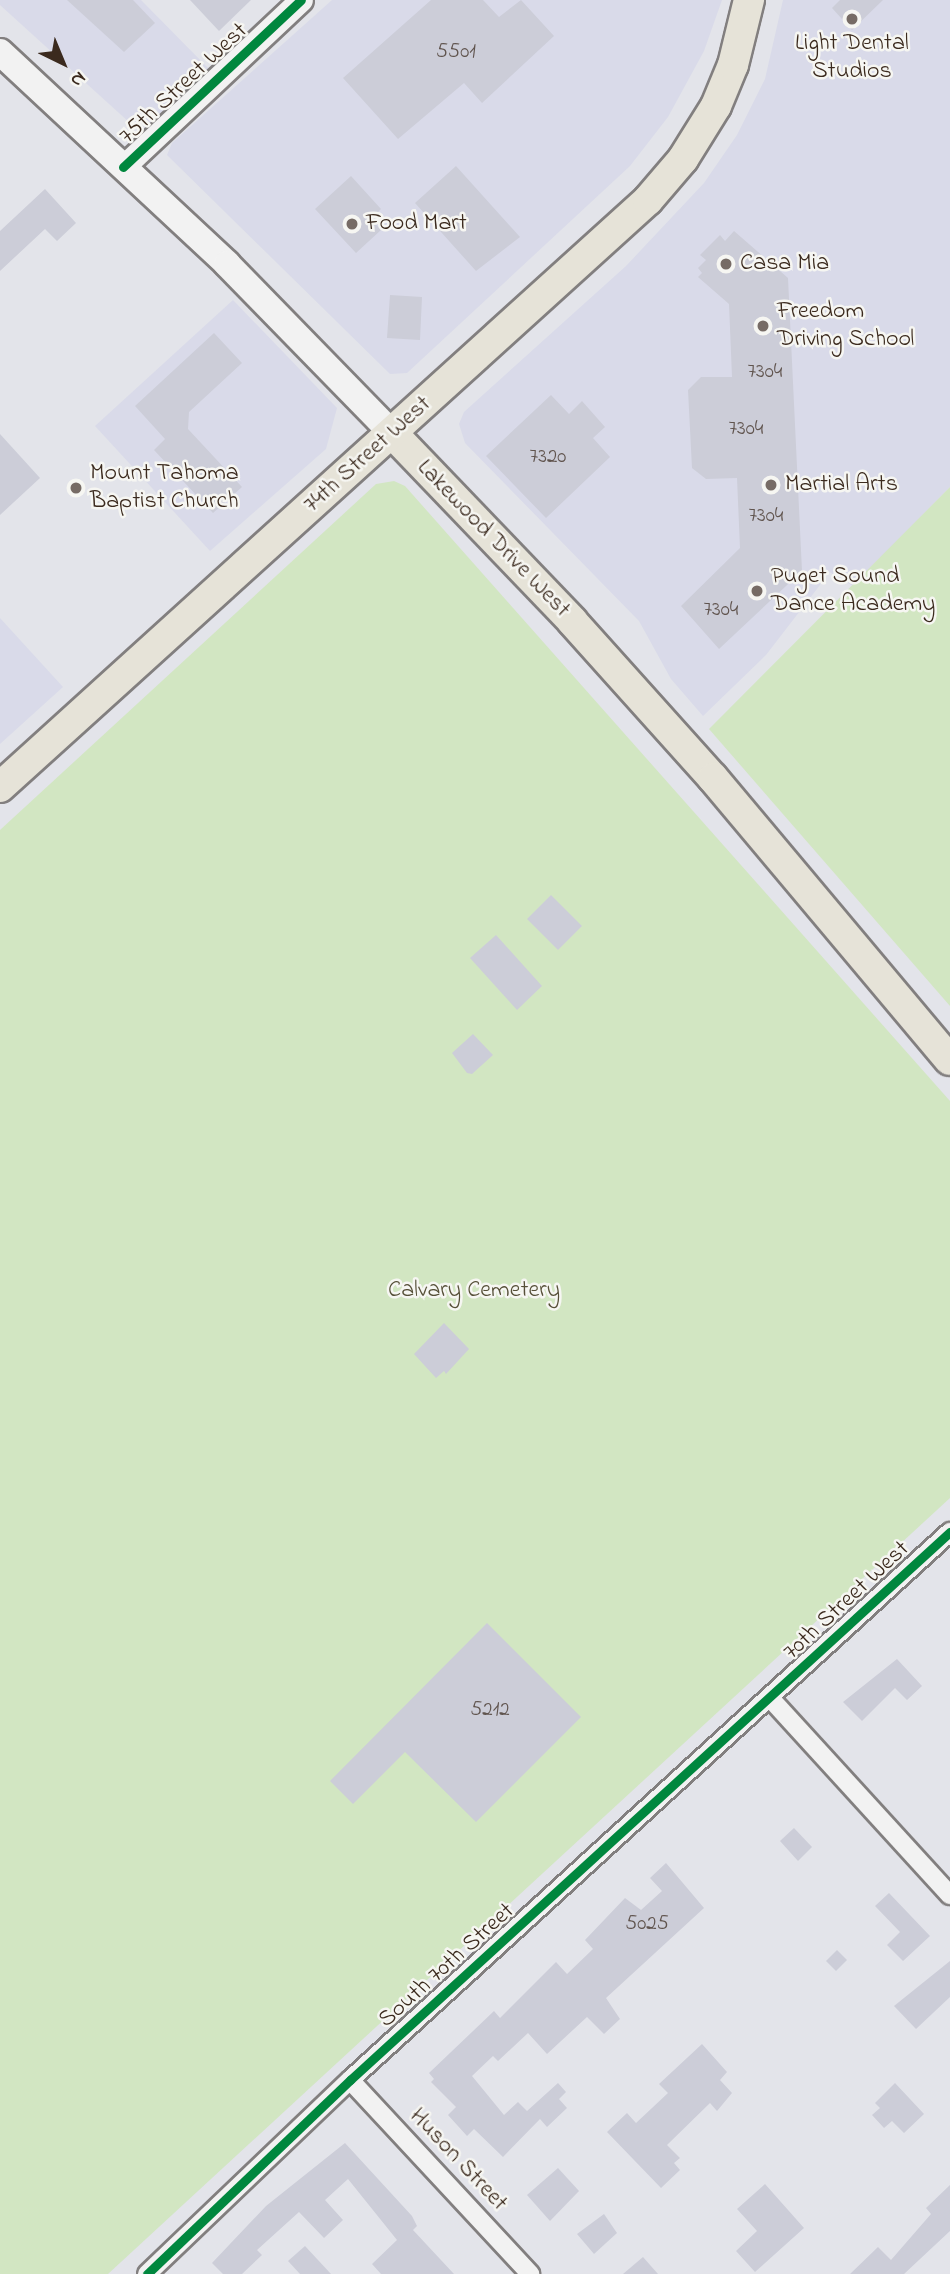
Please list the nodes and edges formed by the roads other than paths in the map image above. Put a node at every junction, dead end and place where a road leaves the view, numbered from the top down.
1 (301, 0) edge
2 (748, 0) edge
3 (0, 52) edge
4 (123, 167) junction
5 (392, 433) junction
6 (0, 787) edge
7 (950, 1060) edge
8 (950, 1532) edge
9 (770, 1698) junction
10 (950, 1895) edge
11 (350, 2080) junction
12 (155, 2272) edge
13 (530, 2274) edge

1 - 4 street, 75th Street West
2 - 5 main road, 74th Street West
3 - 4 main road, Lakewood Drive West
4 - 5 main road, Lakewood Drive West
5 - 6 main road, 74th Street West
5 - 7 main road, Lakewood Drive West
8 - 9 street, 70th Street West
9 - 10 street
9 - 11 street, South 70th Street
11 - 12 street, South 70th Street
11 - 13 street, Huson Street

